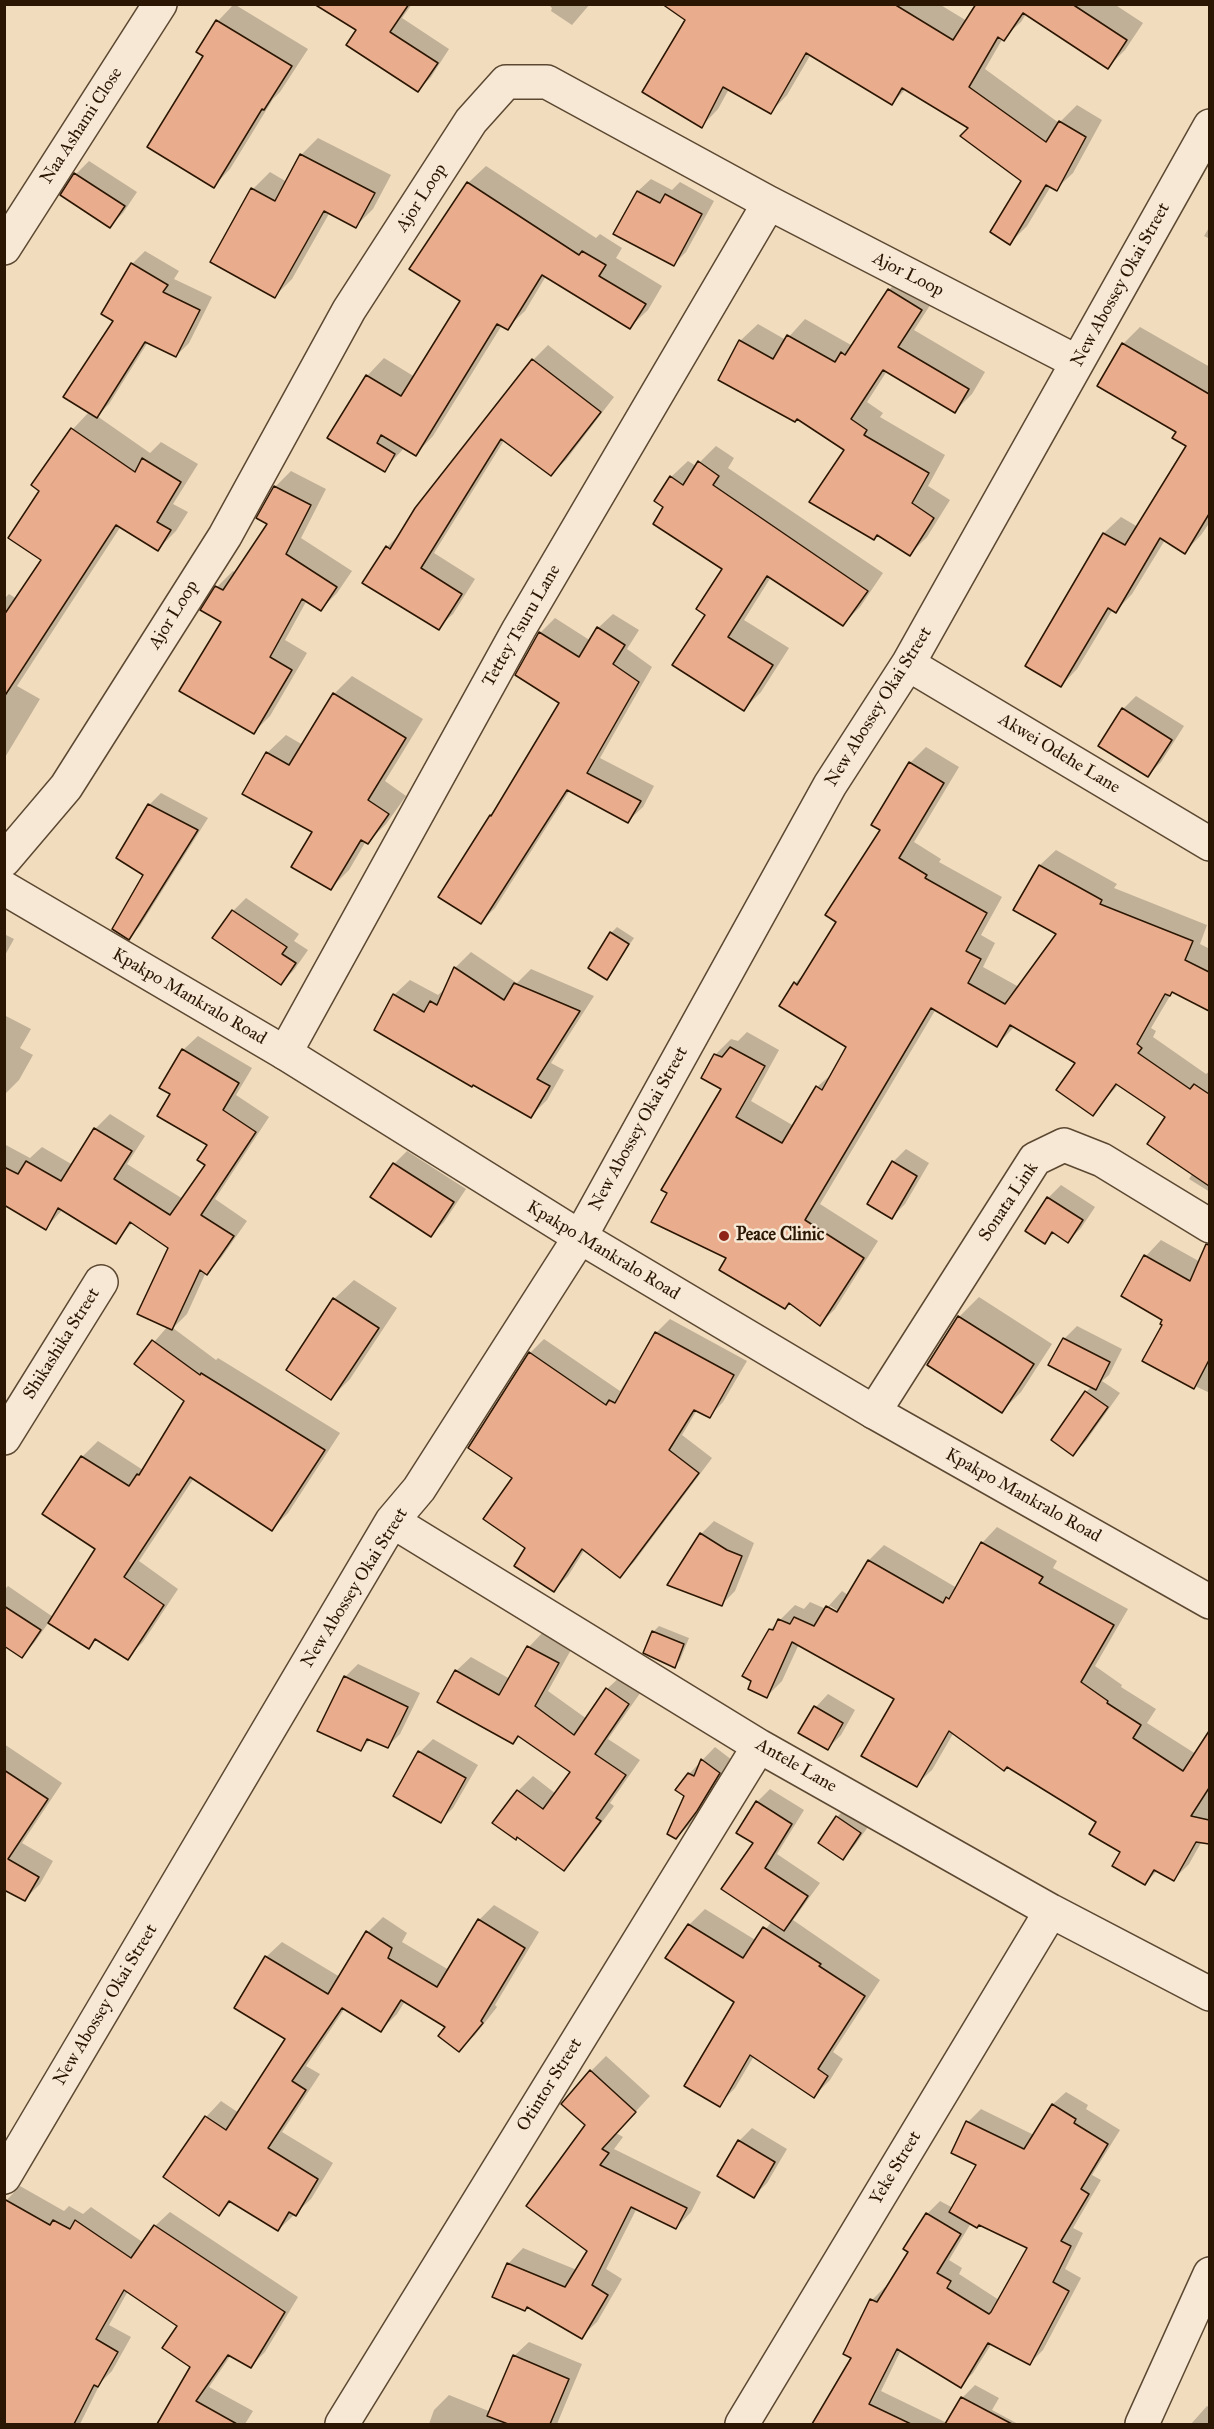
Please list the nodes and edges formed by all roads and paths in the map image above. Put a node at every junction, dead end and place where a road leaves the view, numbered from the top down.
1 (160, 4) edge
2 (1209, 126) edge
3 (769, 203) junction
4 (4, 248) edge
5 (1077, 362) junction
6 (908, 664) junction
7 (1209, 844) edge
8 (4, 860) edge
9 (4, 888) edge
10 (285, 1053) junction
11 (1209, 1226) edge
12 (580, 1237) junction
13 (100, 1282) dead end
14 (874, 1412) junction
15 (4, 1438) edge
16 (392, 1521) junction
17 (1209, 1602) edge
18 (759, 1746) junction
19 (1051, 1911) junction
20 (1209, 1994) edge
21 (4, 2177) edge
22 (1209, 2274) edge
23 (342, 2424) edge
24 (742, 2424) edge
25 (1142, 2424) edge

1 - 4 street, Naa Ashami Close
2 - 5 street, New Abossey Okai Street
3 - 5 street, Ajor Loop
3 - 8 street, Ajor Loop
3 - 10 street, Tettey Tsuru Lane
5 - 6 street, New Abossey Okai Street
6 - 7 street, Akwei Odehe Lane
6 - 12 street, New Abossey Okai Street
9 - 10 street, Kpakpo Mankralo Road
10 - 12 street, Kpakpo Mankralo Road
11 - 14 street, Sonata Link
12 - 14 street, Kpakpo Mankralo Road
12 - 16 street, New Abossey Okai Street
13 - 15 street, Shikashika Street
14 - 17 street, Kpakpo Mankralo Road
16 - 18 street, Antele Lane
16 - 21 street, New Abossey Okai Street
18 - 19 street, Antele Lane
18 - 23 street, Otintor Street
19 - 20 street, Antele Lane
19 - 24 street, Yeke Street
22 - 25 street

